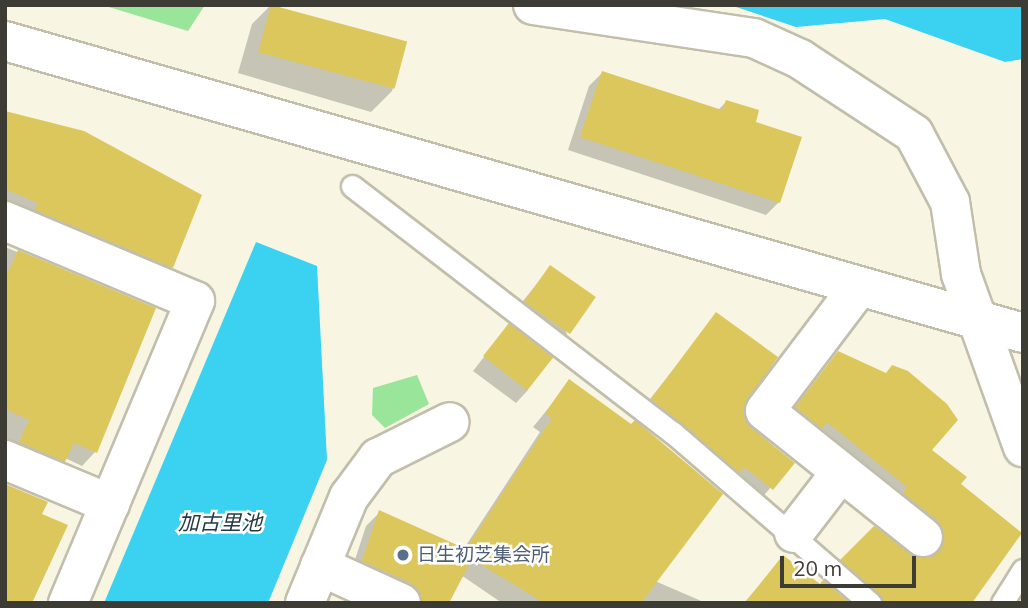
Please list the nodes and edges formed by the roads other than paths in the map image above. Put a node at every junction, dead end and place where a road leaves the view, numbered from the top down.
1 (533, 5) edge
2 (5, 41) edge
3 (352, 186) dead end
4 (5, 221) edge
5 (858, 288) junction
6 (974, 318) junction
7 (1023, 332) edge
8 (450, 422) dead end
9 (1023, 447) edge
10 (5, 460) edge
11 (841, 472) junction
12 (110, 504) junction
13 (794, 533) junction
14 (923, 537) dead end
15 (320, 566) junction
16 (1023, 570) edge
17 (68, 603) edge
18 (305, 603) edge
19 (401, 603) edge
20 (870, 603) edge
21 (1002, 603) edge

1 - 6 street
2 - 5 street
3 - 13 lane
4 - 12 street
5 - 6 street
5 - 11 street
6 - 7 street
6 - 9 street
8 - 15 street
10 - 12 street
11 - 13 street
11 - 14 street
12 - 17 street
13 - 20 lane
15 - 18 street
15 - 19 street
16 - 21 lane

